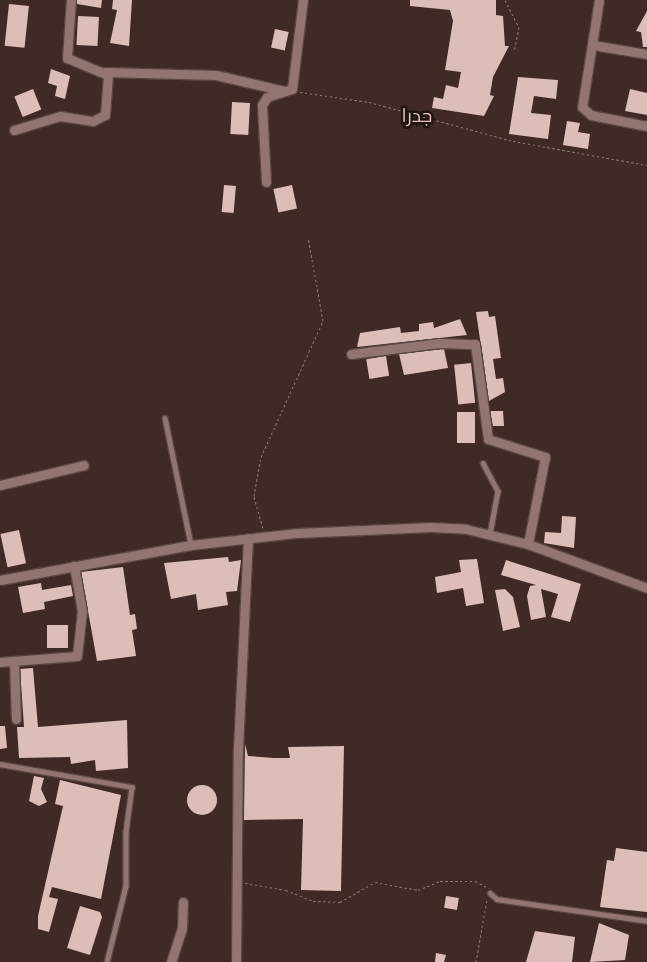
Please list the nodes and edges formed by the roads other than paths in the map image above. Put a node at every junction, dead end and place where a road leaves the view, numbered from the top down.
1 (68, 0) edge
2 (303, 0) edge
3 (600, 0) edge
4 (593, 45) junction
5 (647, 54) edge
6 (102, 71) junction
7 (285, 92) junction
8 (647, 126) edge
9 (14, 130) dead end
10 (266, 182) dead end
11 (351, 354) dead end
12 (165, 418) dead end
13 (483, 463) dead end
14 (84, 465) dead end
15 (0, 485) edge
16 (490, 534) junction
17 (248, 538) junction
18 (528, 544) junction
19 (191, 545) junction
20 (74, 566) junction
21 (0, 580) edge
22 (647, 588) edge
23 (0, 662) edge
24 (14, 662) junction
25 (16, 719) dead end
26 (0, 764) edge
27 (490, 893) road end
28 (183, 902) dead end
29 (647, 921) edge
30 (106, 962) edge
31 (171, 962) edge
32 (236, 962) edge

1 - 6 street
2 - 7 street
3 - 4 street
4 - 5 street
4 - 8 street
6 - 7 street
6 - 9 street
7 - 10 street
11 - 18 street
12 - 19 lane
13 - 16 lane
14 - 15 street
16 - 17 street
16 - 18 street
17 - 19 street
17 - 32 street
18 - 22 street
19 - 20 street
20 - 21 street
20 - 24 street
23 - 24 street
24 - 25 street
26 - 30 lane
27 - 29 lane
28 - 31 street

